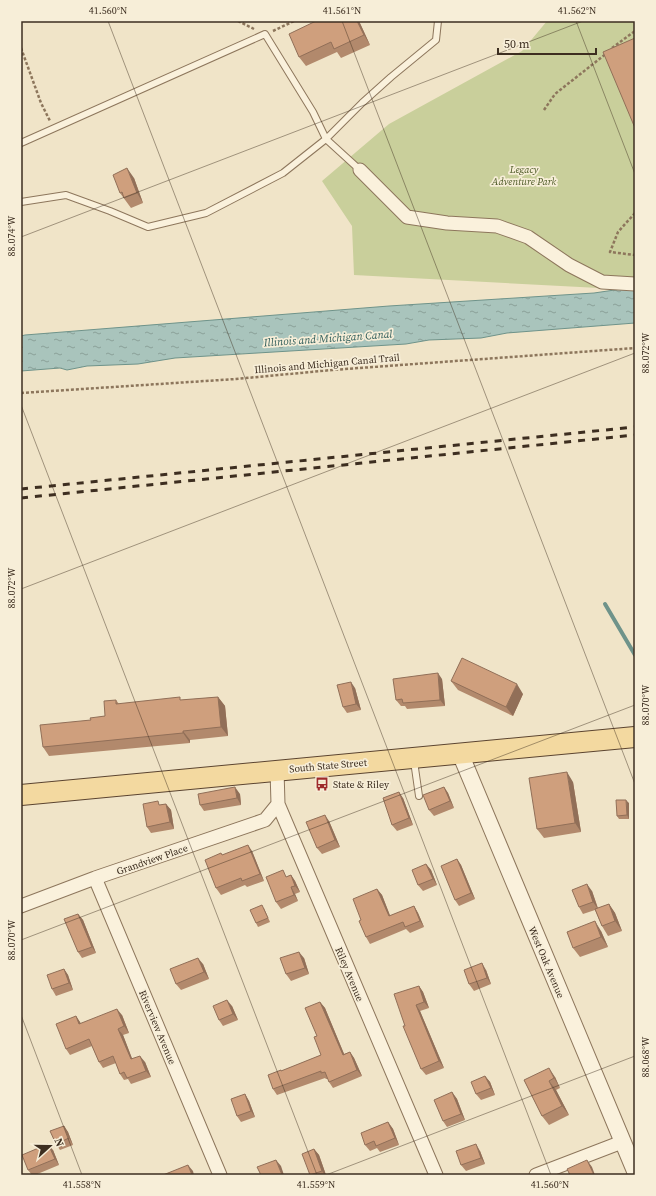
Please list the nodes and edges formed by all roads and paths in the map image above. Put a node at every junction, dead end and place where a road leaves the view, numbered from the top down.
1 (238, 21) edge
2 (294, 21) edge
3 (438, 21) edge
4 (635, 31) edge
5 (265, 34) junction
6 (21, 48) edge
7 (544, 110) dead end
8 (54, 129) junction
9 (326, 139) junction
10 (21, 143) edge
11 (360, 170) joint
12 (21, 202) edge
13 (635, 213) edge
14 (635, 255) edge
15 (635, 284) edge
16 (635, 348) edge
17 (21, 393) edge
18 (635, 737) edge
19 (460, 753) junction
20 (414, 758) junction
21 (277, 770) junction
22 (21, 795) edge
23 (419, 796) dead end
24 (278, 804) junction
25 (95, 878) junction
26 (21, 906) edge
27 (622, 1142) junction
28 (635, 1172) edge
29 (220, 1175) edge
30 (436, 1175) edge
31 (536, 1175) edge

1 - 5 path
2 - 5 path
3 - 9 lane
4 - 7 path
5 - 8 lane
5 - 9 lane
6 - 8 path
8 - 10 lane
9 - 11 lane
9 - 12 lane
11 - 15 street
13 - 14 path
16 - 17 path, Illinois and Michigan Canal Trail
18 - 19 main road, South State Street
19 - 20 main road, South State Street
19 - 27 street, West Oak Avenue
20 - 21 main road, South State Street
20 - 23 lane
21 - 22 main road, South State Street
21 - 24 street, Riley Avenue
24 - 25 street, Grandview Place
24 - 30 street, Riley Avenue
25 - 26 street, Grandview Place
25 - 29 street, Riverview Avenue
27 - 28 street, West Oak Avenue
27 - 31 street

